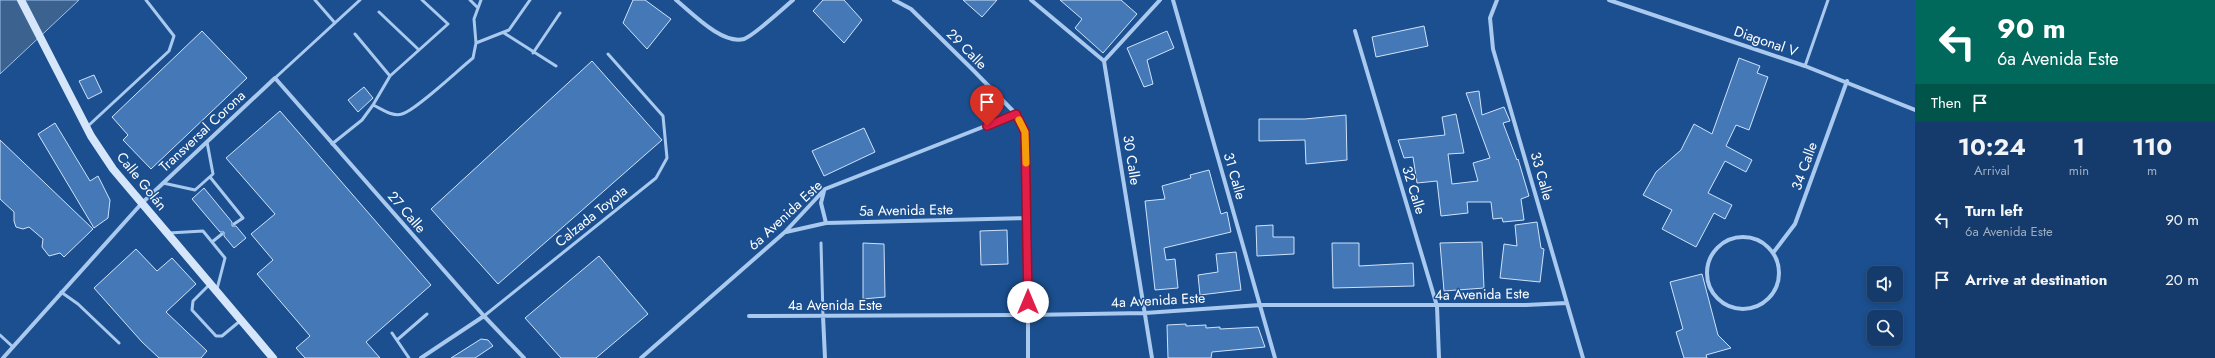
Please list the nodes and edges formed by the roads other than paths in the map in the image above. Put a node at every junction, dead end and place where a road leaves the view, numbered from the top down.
1 (21, 0) edge
2 (146, 0) edge
3 (315, 0) edge
4 (360, 0) edge
5 (422, 0) edge
6 (470, 0) edge
7 (482, 0) edge
8 (530, 0) edge
9 (676, 0) edge
10 (793, 0) edge
11 (894, 0) edge
12 (1030, 0) edge
13 (1160, 0) edge
14 (1173, 0) edge
15 (1497, 0) edge
16 (1609, 0) edge
17 (1828, 0) edge
18 (478, 8) junction
19 (379, 12) dead end
20 (560, 13) dead end
21 (335, 23) junction
22 (1355, 31) dead end
23 (504, 33) junction
24 (355, 34) dead end
25 (476, 43) junction
26 (419, 50) junction
27 (533, 53) junction
28 (608, 54) dead end
29 (1104, 61) junction
30 (556, 66) dead end
31 (1805, 66) junction
32 (390, 76) junction
33 (275, 78) junction
34 (1848, 81) junction
35 (373, 105) junction
36 (1915, 110) edge
37 (1016, 114) junction
38 (86, 127) junction
39 (207, 142) junction
40 (332, 144) junction
41 (210, 177) junction
42 (163, 183) junction
43 (825, 189) junction
44 (142, 203) junction
45 (1028, 218) junction
46 (826, 223) junction
47 (234, 224) dead end
48 (785, 232) junction
49 (168, 234) junction
50 (222, 234) dead end
51 (212, 242) junction
52 (821, 243) dead end
53 (1773, 253) junction
54 (210, 284) junction
55 (216, 291) junction
56 (61, 292) junction
57 (1568, 303) junction
58 (1260, 306) junction
59 (1437, 306) junction
60 (1145, 313) junction
61 (427, 314) dead end
62 (484, 316) junction
63 (749, 316) dead end
64 (823, 316) junction
65 (1028, 316) junction
66 (241, 321) junction
67 (392, 334) dead end
68 (0, 335) edge
69 (396, 340) junction
70 (118, 343) dead end
71 (13, 347) junction
72 (3, 358) edge
73 (273, 358) edge
74 (410, 358) edge
75 (421, 358) edge
76 (524, 358) edge
77 (641, 358) edge
78 (825, 358) edge
79 (1028, 358) edge
80 (1152, 358) edge
81 (1275, 358) edge
82 (1439, 358) edge
83 (1583, 358) edge

1 - 38 main road, Calle Golán
2 - 38 lane
3 - 21 lane
4 - 21 lane, Transversal Corona
5 - 26 lane
6 - 18 lane
7 - 18 lane
8 - 23 lane
9 - 10 street
11 - 37 street, 29 Calle
12 - 29 street
13 - 29 street
14 - 58 street, 31 Calle
15 - 57 street, 33 Calle
16 - 31 street, Diagonal V
17 - 31 lane
18 - 25 lane
19 - 26 lane
20 - 27 lane
21 - 33 lane, Transversal Corona
22 - 59 street, 32 Calle
23 - 25 lane
23 - 27 lane
24 - 32 lane
25 - 35 lane
26 - 32 lane
27 - 30 lane
28 - 62 lane, Calzada Toyota
29 - 60 street, 30 Calle
31 - 34 street, Diagonal V
32 - 35 lane
33 - 39 street, Transversal Corona
33 - 40 street, 27 Calle
34 - 36 street, Diagonal V
34 - 53 street, 34 Calle
35 - 40 lane
37 - 43 street, 6a Avenida Este
37 - 45 street, 29 Calle
38 - 44 main road, Calle Golán
39 - 41 lane
39 - 42 street, Transversal Corona
40 - 62 street, 27 Calle
41 - 42 lane
41 - 47 lane
42 - 44 street, Transversal Corona
43 - 46 street
43 - 48 street, 6a Avenida Este
44 - 49 main road, Calle Golán
44 - 56 street, Transversal Corona
45 - 46 street, 5a Avenida Este
45 - 65 street, 29 Calle
46 - 48 street, 5a Avenida Este
48 - 77 street, 6a Avenida Este
49 - 51 lane
49 - 54 main road, Calle Golán
50 - 51 lane
51 - 55 lane
52 - 64 lane
53 - 53 street
54 - 55 main road, Calle Golán
54 - 66 lane
55 - 66 main road, Calle Golán
56 - 70 lane
56 - 71 street, Transversal Corona
57 - 59 street, 4a Avenida Este
57 - 83 street, 33 Calle
58 - 59 street, 4a Avenida Este
58 - 60 street, 4a Avenida Este
58 - 81 street, 31 Calle
59 - 82 street, 32 Calle
60 - 65 street, 4a Avenida Este
60 - 80 street, 30 Calle
61 - 69 lane
62 - 75 street, Calzada Toyota
62 - 76 street, 27 Calle
63 - 64 street, 4a Avenida Este
64 - 65 street, 4a Avenida Este
64 - 78 street
65 - 79 street, 29 Calle
66 - 73 main road, Calle Golán
67 - 69 lane
68 - 71 lane
69 - 74 lane
71 - 72 street, Transversal Corona

